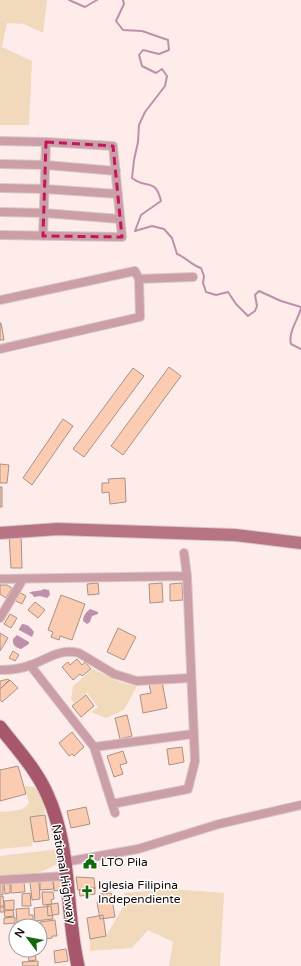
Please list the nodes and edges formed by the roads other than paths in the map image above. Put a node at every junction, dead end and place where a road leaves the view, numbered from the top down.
1 (0, 141) edge
2 (46, 142) junction
3 (0, 164) edge
4 (46, 165) junction
5 (116, 171) junction
6 (0, 188) edge
7 (45, 189) junction
8 (118, 194) junction
9 (0, 212) edge
10 (44, 213) junction
11 (120, 219) junction
12 (0, 235) edge
13 (43, 236) junction
14 (193, 278) dead end
15 (139, 279) junction
16 (0, 300) edge
17 (0, 349) edge
18 (0, 534) edge
19 (301, 543) edge
20 (184, 553) dead end
21 (187, 576) junction
22 (0, 579) edge
23 (23, 579) junction
24 (0, 618) edge
25 (30, 665) junction
26 (0, 670) edge
27 (11, 670) junction
28 (0, 676) edge
29 (190, 678) junction
30 (0, 727) edge
31 (193, 734) junction
32 (94, 747) junction
33 (112, 804) junction
34 (301, 805) edge
35 (115, 813) dead end
36 (64, 862) junction
37 (66, 876) junction
38 (0, 880) edge
39 (78, 966) edge

1 - 2 street
2 - 4 street
2 - 5 street
3 - 4 street
4 - 5 street
4 - 7 street
5 - 8 street
6 - 7 street
7 - 8 street
7 - 10 street
8 - 11 street
9 - 10 street
10 - 11 street
10 - 13 street
11 - 13 street
12 - 13 street
14 - 15 street
15 - 16 street
15 - 17 street
18 - 19 street
20 - 21 street
21 - 23 street
21 - 29 street
22 - 23 street
23 - 24 street
25 - 27 street
25 - 29 street
25 - 32 street
26 - 27 street
27 - 28 street
29 - 31 street
30 - 36 main road, National Highway
31 - 32 street
31 - 33 street
32 - 33 street
33 - 35 street
34 - 36 street
36 - 37 main road, National Highway
37 - 38 street
37 - 39 main road, National Highway

